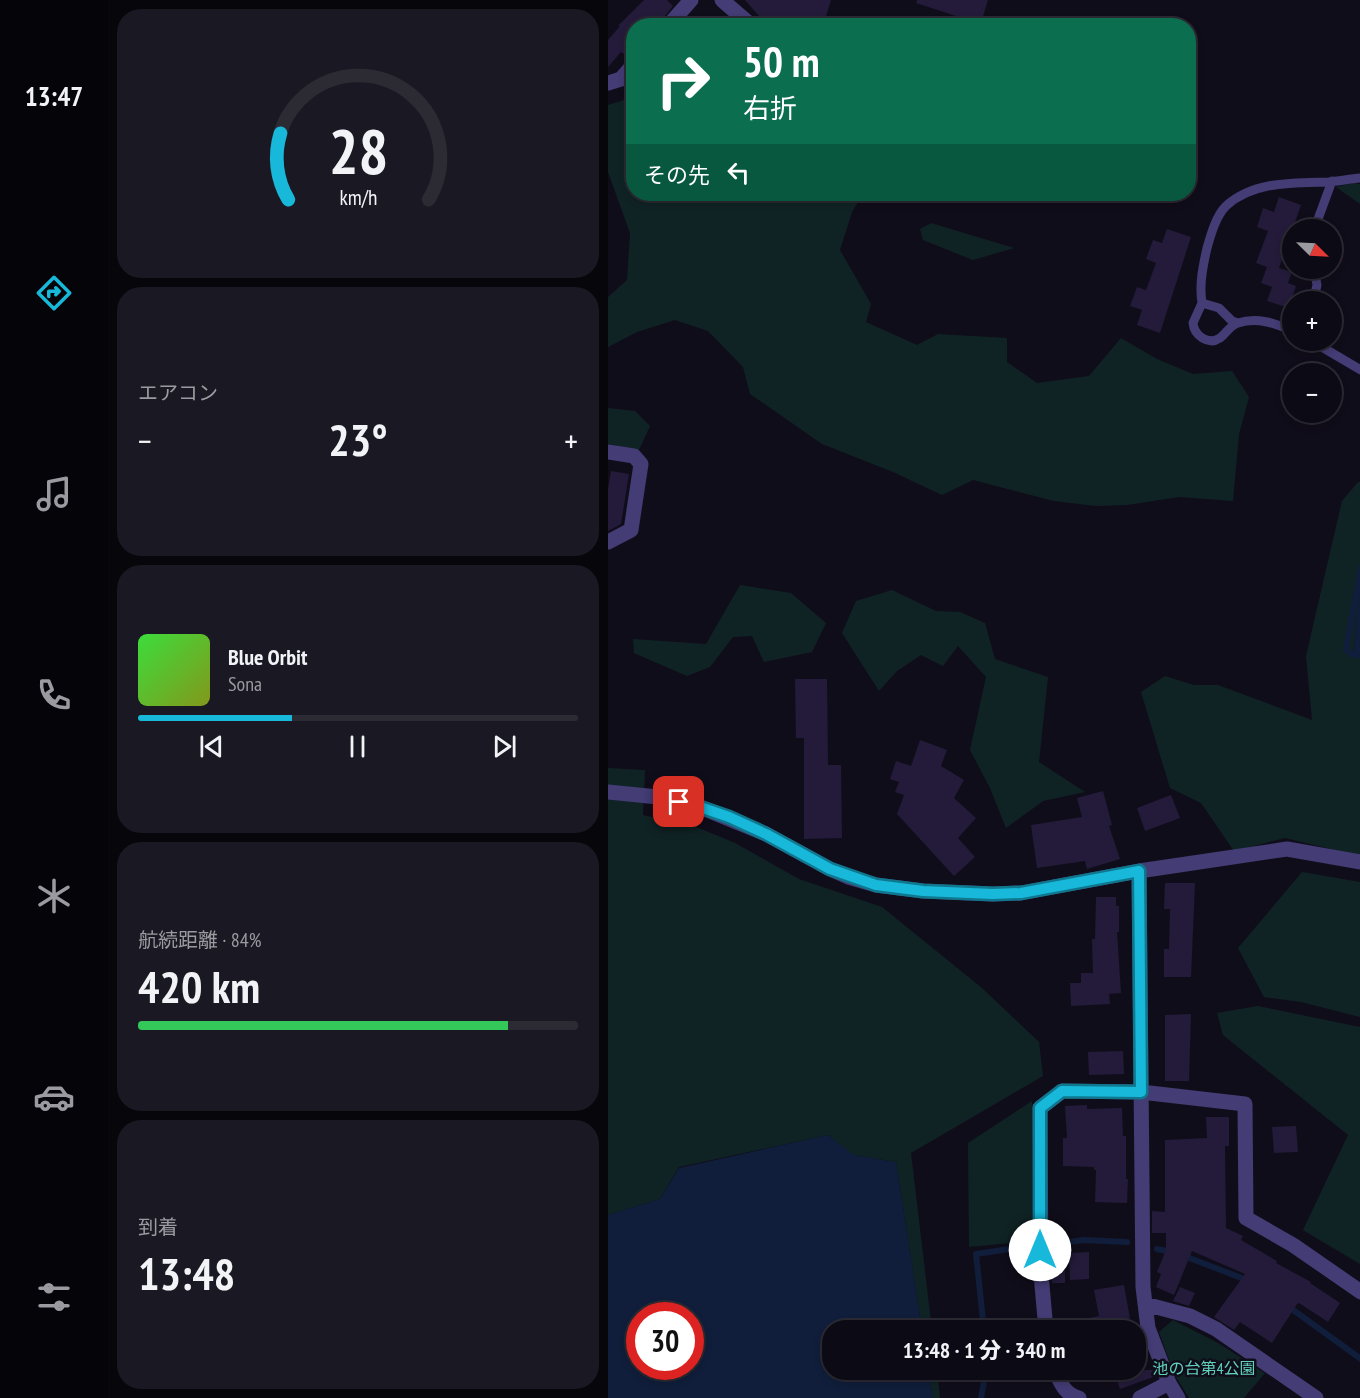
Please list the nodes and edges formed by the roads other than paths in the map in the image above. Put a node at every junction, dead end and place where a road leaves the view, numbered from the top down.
1 (690, 0) edge
2 (722, 0) edge
3 (675, 18) edge
4 (743, 18) edge
5 (626, 73) edge
6 (608, 83) edge
7 (1361, 178) edge
8 (1332, 181) junction
9 (1318, 219) edge
10 (1202, 303) junction
11 (1238, 323) junction
12 (1282, 327) edge
13 (1329, 351) edge
14 (1361, 370) edge
15 (608, 452) edge
16 (608, 542) edge
17 (608, 792) edge
18 (1361, 862) edge
19 (1139, 871) junction
20 (1141, 1092) junction
21 (1361, 1292) edge
22 (1145, 1304) junction
23 (1045, 1320) edge
24 (1058, 1380) edge
25 (1169, 1383) junction
26 (1079, 1398) edge
27 (1140, 1398) edge
28 (1178, 1398) edge
29 (1316, 1398) edge

1 - 3 street
2 - 4 street
5 - 6 street
7 - 8 lane
8 - 9 lane
8 - 10 lane
10 - 11 lane
10 - 11 lane
11 - 12 lane
13 - 14 lane
15 - 16 street
17 - 19 street
18 - 19 street
19 - 20 street
20 - 21 street
20 - 22 street
20 - 23 street
22 - 25 street
22 - 29 street
24 - 26 street
25 - 27 street
25 - 28 street

